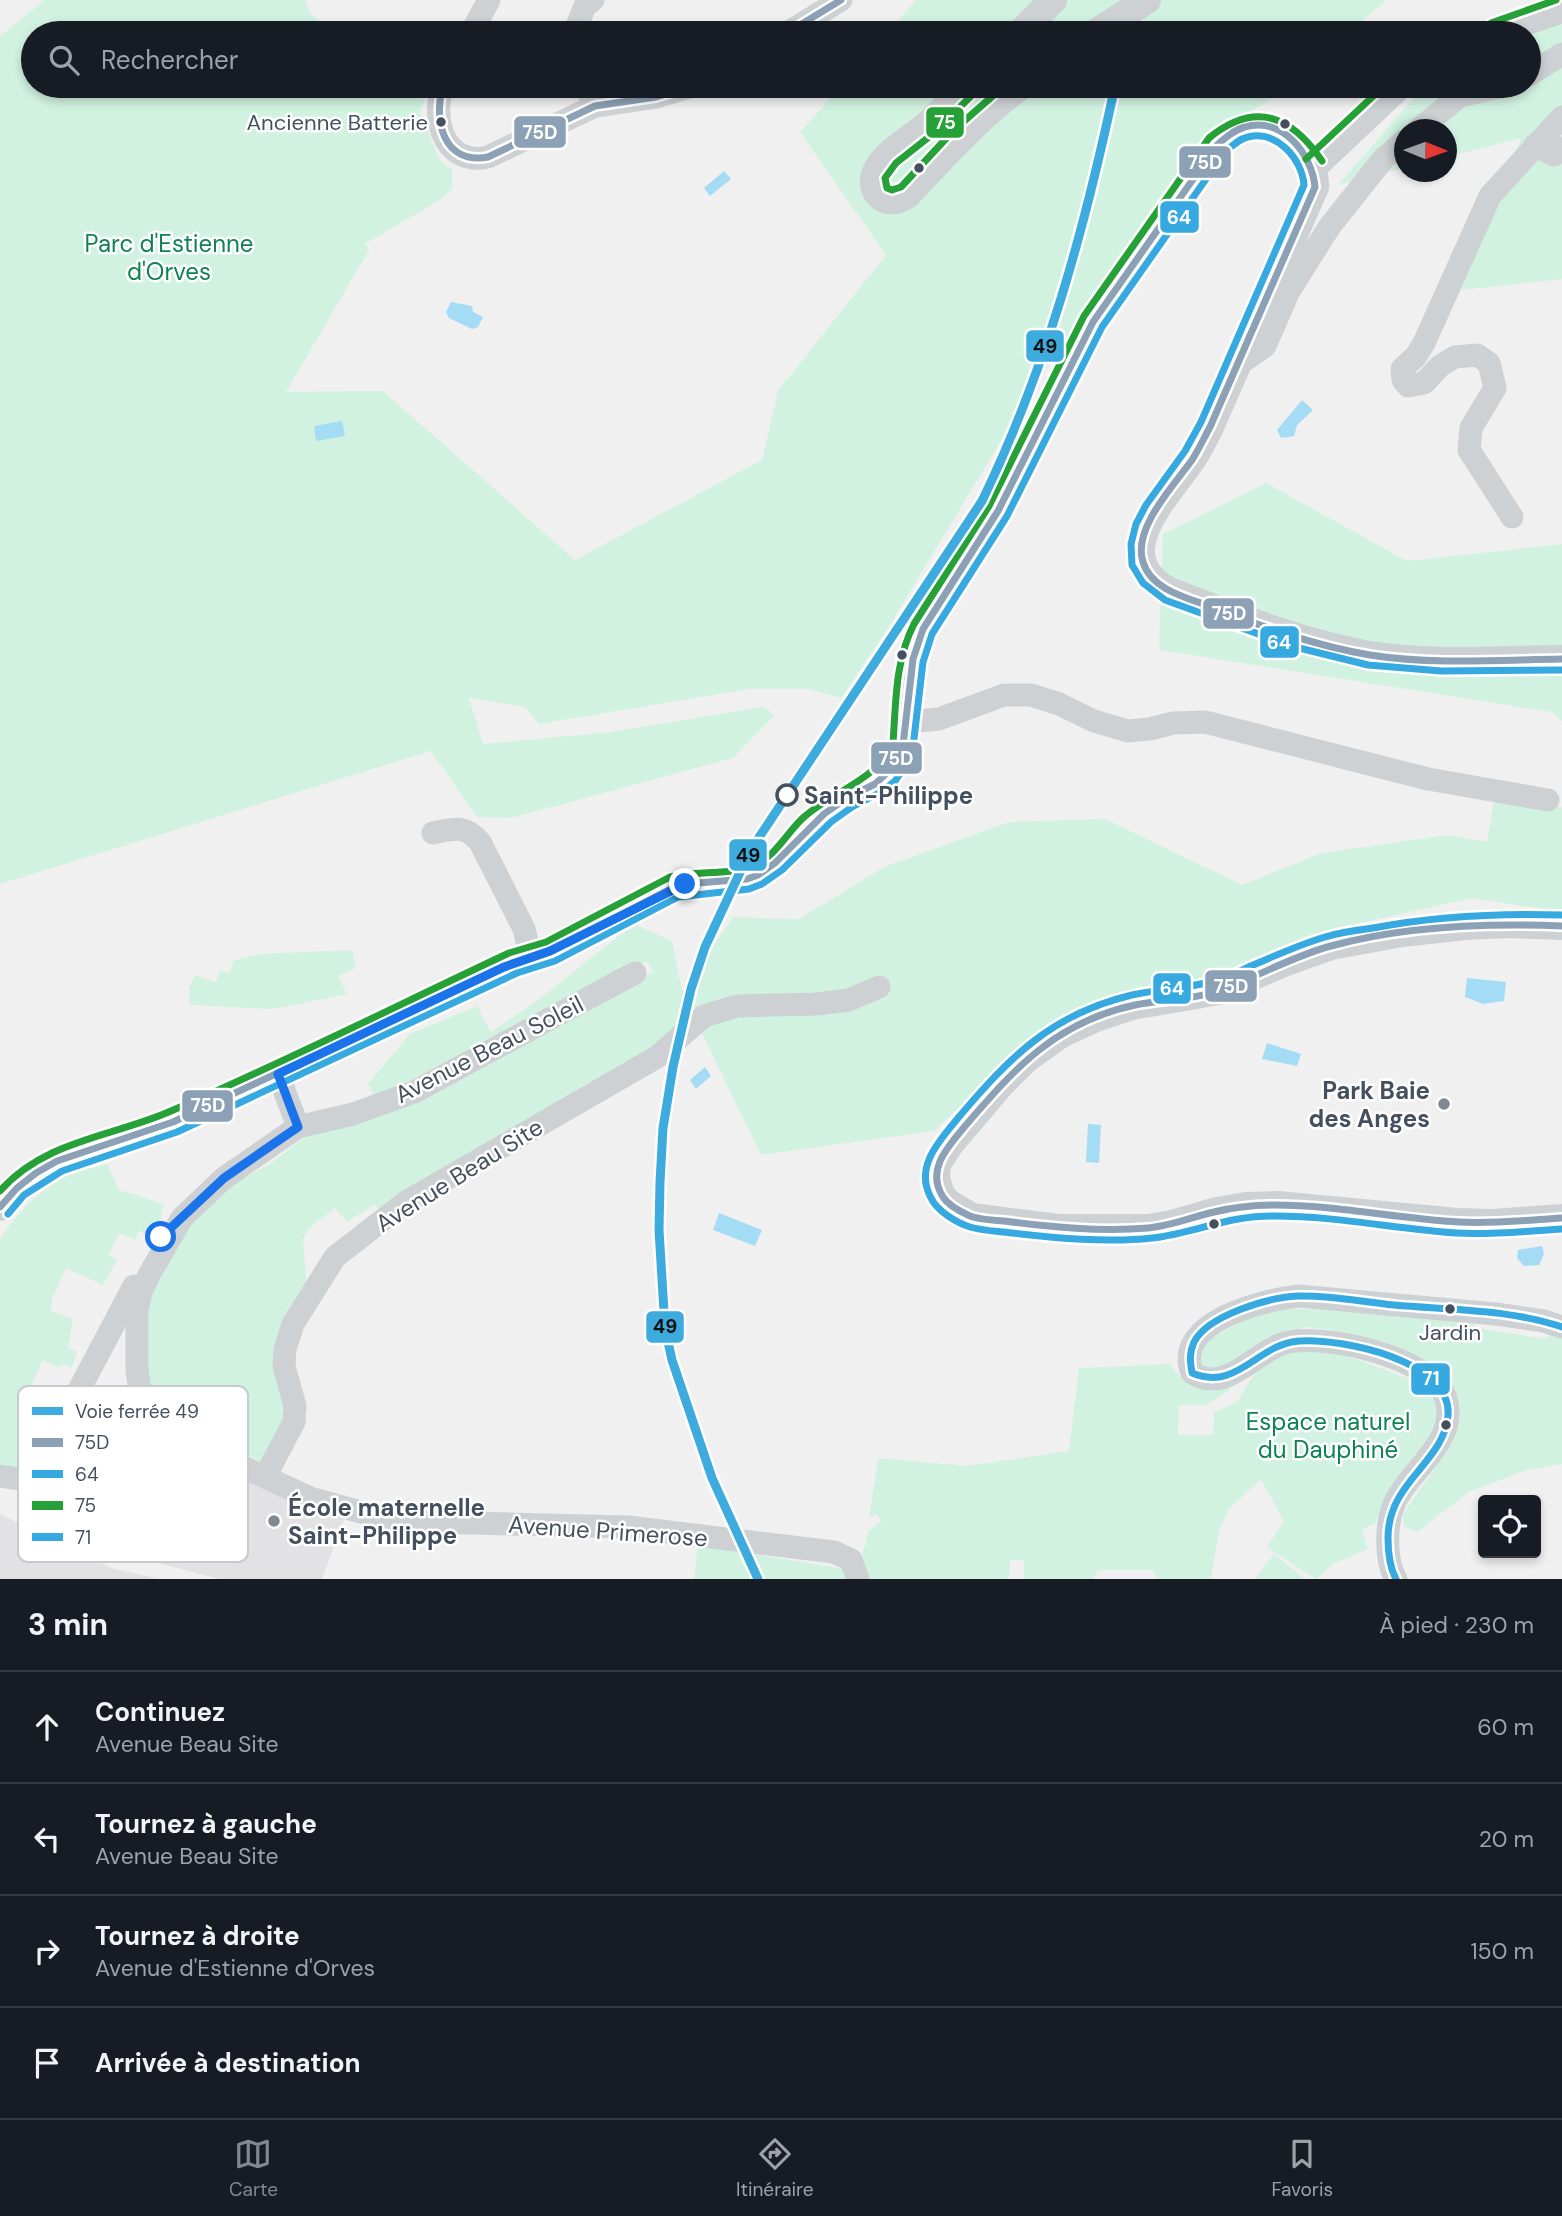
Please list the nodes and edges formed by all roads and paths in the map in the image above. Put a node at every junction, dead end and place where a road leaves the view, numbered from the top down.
1 (489, 0) edge
2 (593, 0) edge
3 (841, 0) edge
4 (1053, 0) edge
5 (1147, 0) edge
6 (1562, 9) edge
7 (478, 21) edge
8 (579, 21) edge
9 (807, 21) edge
10 (1032, 21) edge
11 (1114, 21) edge
12 (1528, 21) edge
13 (1562, 54) edge
14 (1541, 67) edge
15 (440, 98) edge
16 (587, 98) edge
17 (955, 98) edge
18 (1004, 98) edge
19 (1386, 98) edge
20 (1458, 98) edge
21 (1562, 117) edge
22 (1432, 119) edge
23 (1535, 145) junction
24 (1562, 148) edge
25 (1394, 150) edge
26 (1313, 167) junction
27 (1236, 366) junction
28 (1512, 517) dead end
29 (1562, 659) edge
30 (906, 722) junction
31 (1548, 800) dead end
32 (433, 833) dead end
33 (1562, 926) edge
34 (531, 958) junction
35 (635, 972) dead end
36 (879, 987) dead end
37 (278, 1074) junction
38 (298, 1127) junction
39 (0, 1207) edge
40 (182, 1218) junction
41 (1562, 1218) edge
42 (1562, 1327) edge
43 (81, 1386) edge
44 (139, 1386) edge
45 (248, 1469) edge
46 (0, 1476) edge
47 (265, 1477) junction
48 (18, 1479) edge
49 (858, 1579) edge
50 (1396, 1579) edge

1 - 7 street
2 - 8 street
3 - 9 street
4 - 10 street
5 - 11 street
6 - 12 street
13 - 14 street
15 - 16 street
17 - 18 street
19 - 26 street
20 - 22 street
21 - 23 street
23 - 24 street
23 - 28 street
25 - 27 street
26 - 27 street
26 - 30 street
27 - 29 street
30 - 31 street
30 - 34 street
32 - 34 street
33 - 41 street
34 - 37 street
35 - 38 street, Avenue Beau Soleil
36 - 47 street, Avenue Beau Site
37 - 38 street
37 - 39 street
38 - 40 street
40 - 43 street
40 - 44 street
42 - 50 street
45 - 47 street
46 - 48 street
47 - 49 street, Avenue Primerose

